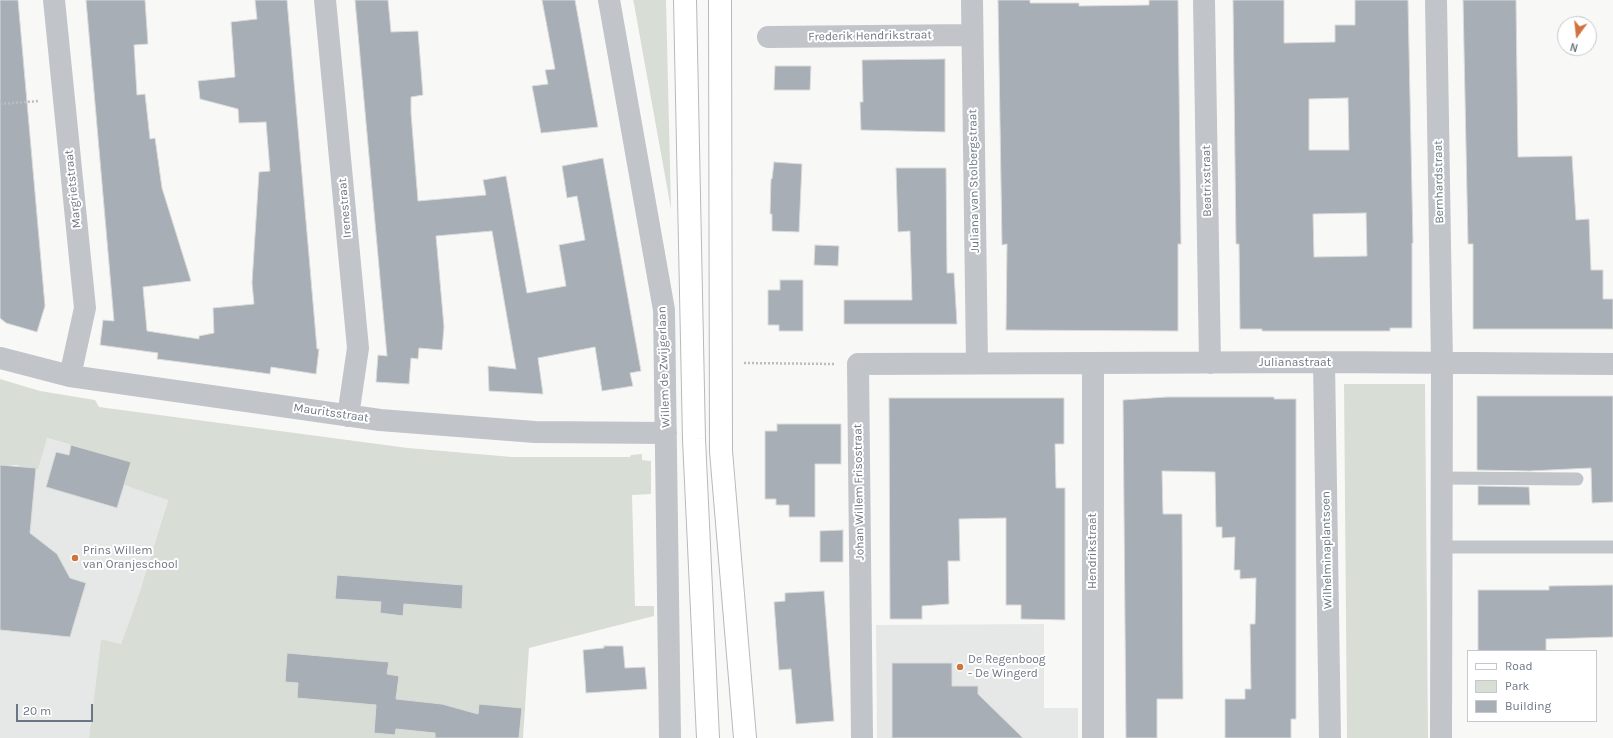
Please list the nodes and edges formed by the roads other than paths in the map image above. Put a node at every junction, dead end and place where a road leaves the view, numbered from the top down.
1 (54, 0) edge
2 (325, 0) edge
3 (609, 0) edge
4 (685, 0) edge
5 (720, 0) edge
6 (972, 0) edge
7 (1204, 0) edge
8 (1436, 0) edge
9 (972, 35) junction
10 (768, 37) dead end
11 (0, 358) edge
12 (1324, 362) junction
13 (977, 363) junction
14 (1210, 363) junction
15 (1442, 363) junction
16 (1093, 364) junction
17 (1613, 364) edge
18 (70, 376) junction
19 (348, 416) junction
20 (666, 433) junction
21 (1442, 478) junction
22 (1577, 478) dead end
23 (1442, 547) junction
24 (1613, 547) edge
25 (670, 738) edge
26 (708, 738) edge
27 (745, 738) edge
28 (862, 738) edge
29 (1093, 738) edge
30 (1330, 738) edge
31 (1442, 738) edge

1 - 18 street, Margrietstraat
2 - 19 street, Irenestraat
3 - 20 street, Willem de Zwijgerlaan
4 - 26 main road
5 - 27 main road
6 - 9 street, Juliana van Stolbergstraat
7 - 14 street, Beatrixstraat
8 - 15 street, Bernhardstraat
9 - 10 street, Frederik Hendrikstraat
9 - 13 street, Juliana van Stolbergstraat
11 - 18 street, Mauritsstraat
12 - 14 street, Julianastraat
12 - 15 street, Julianastraat
12 - 30 street, Wilhelminaplantsoen
13 - 16 street, Julianastraat
13 - 28 street, Johan Willem Frisostraat
14 - 16 street, Julianastraat
15 - 17 street, Julianastraat
15 - 21 street
16 - 29 street, Hendrikstraat
18 - 19 street, Mauritsstraat
19 - 20 street, Mauritsstraat
20 - 25 street, Willem de Zwijgerlaan
21 - 22 lane
21 - 23 street
23 - 24 lane
23 - 31 street

